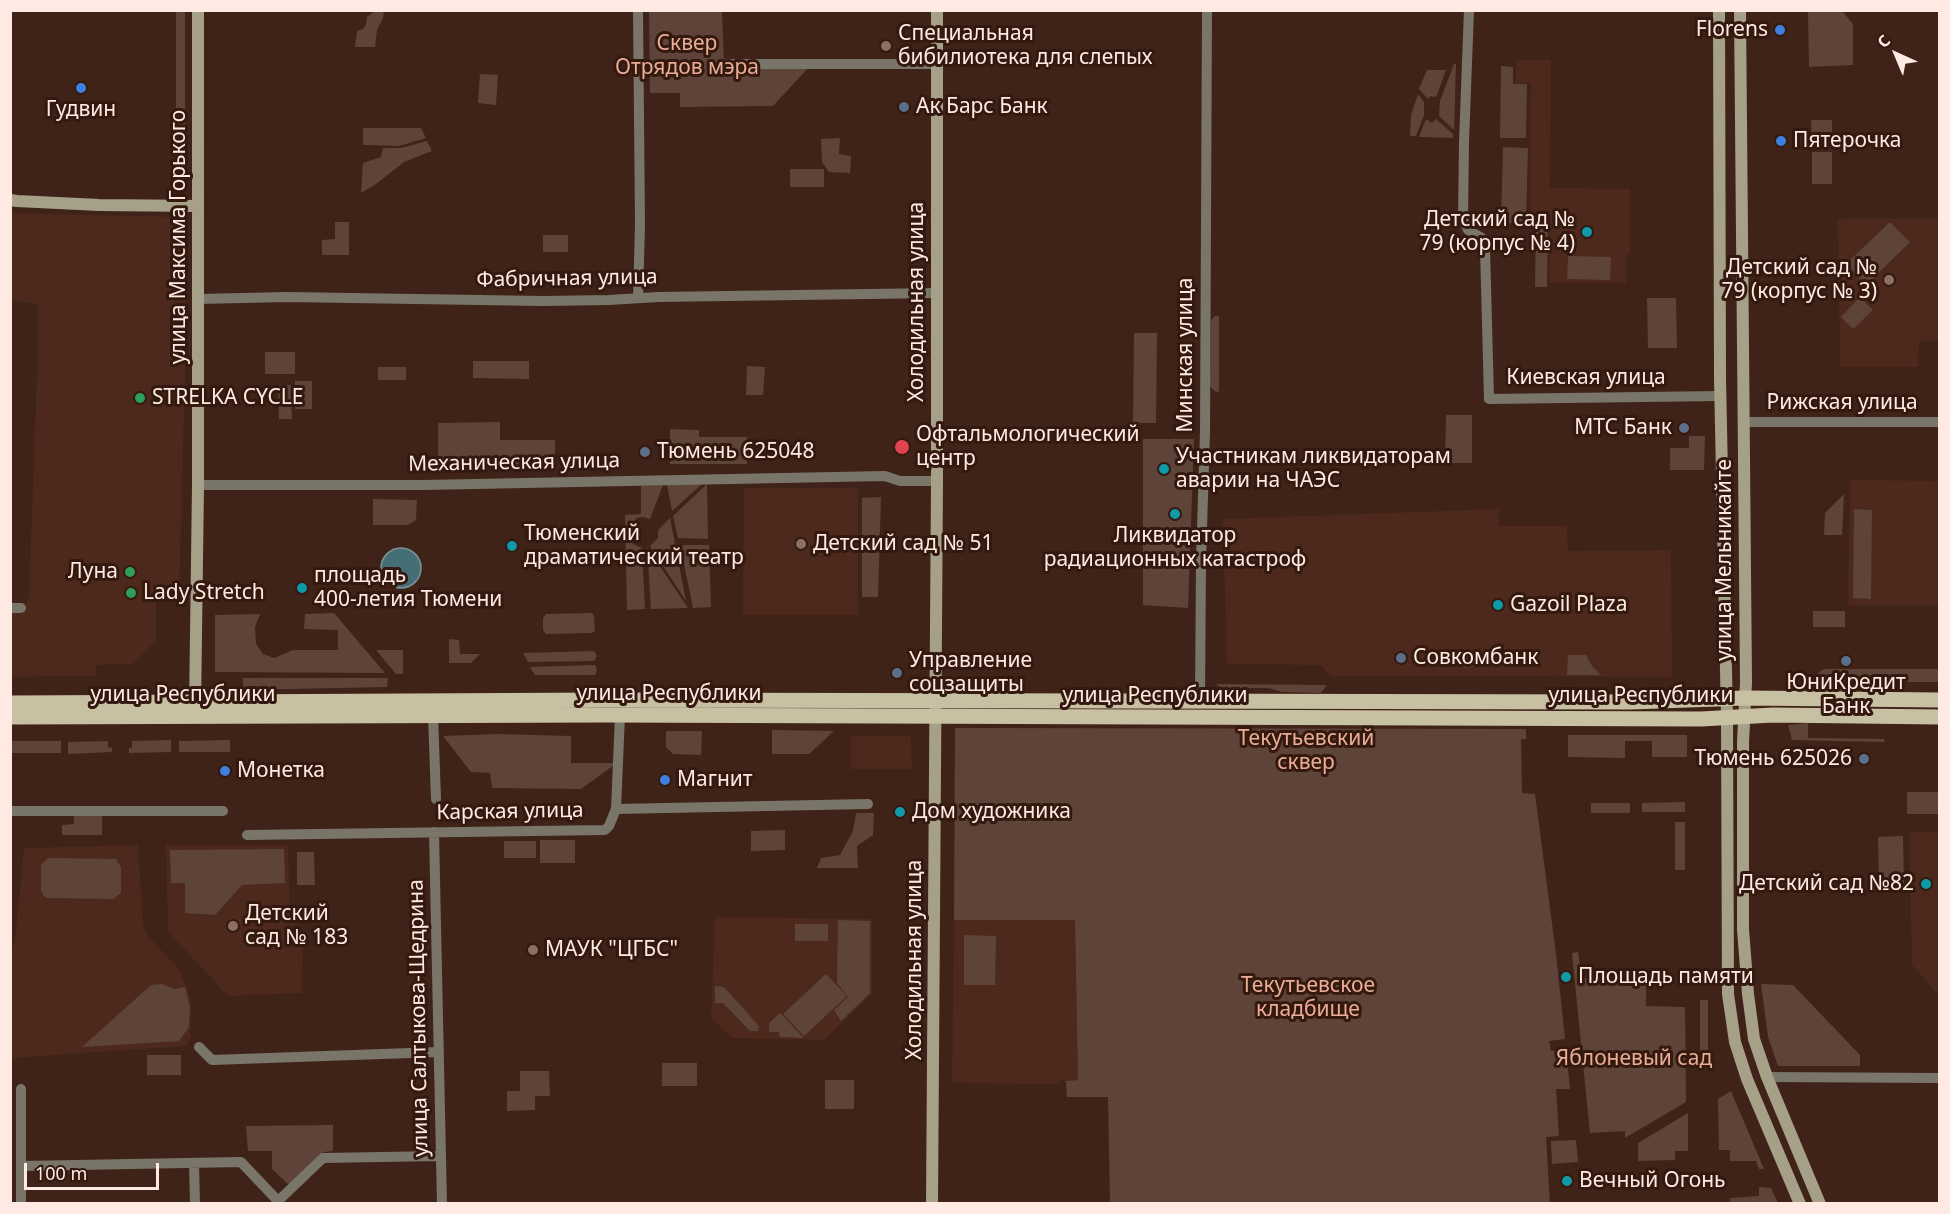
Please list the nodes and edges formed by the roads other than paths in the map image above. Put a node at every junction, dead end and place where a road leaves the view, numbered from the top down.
1 (198, 10) edge
2 (638, 10) edge
3 (937, 10) edge
4 (1207, 10) edge
5 (1469, 10) edge
6 (1719, 10) edge
7 (1740, 10) edge
8 (726, 64) dead end
9 (937, 64) junction
10 (10, 200) edge
11 (198, 206) junction
12 (937, 293) junction
13 (638, 298) junction
14 (198, 299) junction
15 (1720, 396) junction
16 (1744, 422) junction
17 (1940, 422) edge
18 (937, 481) junction
19 (198, 484) junction
20 (1745, 698) junction
21 (1725, 699) junction
22 (1200, 700) junction
23 (1940, 700) edge
24 (10, 703) edge
25 (936, 708) junction
26 (196, 709) junction
27 (433, 715) junction
28 (620, 715) junction
29 (10, 717) edge
30 (1726, 717) junction
31 (1744, 717) junction
32 (1940, 717) edge
33 (436, 799) dead end
34 (868, 804) dead end
35 (616, 809) junction
36 (10, 811) edge
37 (223, 811) dead end
38 (435, 832) junction
39 (247, 835) dead end
40 (199, 1047) dead end
41 (439, 1052) junction
42 (1767, 1077) junction
43 (1940, 1078) edge
44 (21, 1089) dead end
45 (441, 1156) junction
46 (194, 1163) junction
47 (21, 1166) junction
48 (21, 1203) edge
49 (195, 1203) edge
50 (442, 1203) edge
51 (932, 1203) edge
52 (1800, 1203) edge
53 (1820, 1203) edge

1 - 11 main road, улица Максима Горького
2 - 13 street
3 - 9 main road, Холодильная улица
4 - 22 street, Минская улица
5 - 15 street, Киевская улица
6 - 15 main road, улица Мельникайте
7 - 16 main road, улица Мельникайте
8 - 9 street
9 - 12 main road, Холодильная улица
10 - 11 main road
11 - 14 main road, улица Максима Горького
12 - 13 street, Фабричная улица
12 - 18 main road, Холодильная улица
13 - 14 street, Фабричная улица
14 - 19 main road, улица Максима Горького
15 - 21 main road, улица Мельникайте
16 - 17 street, Рижская улица
16 - 20 main road, улица Мельникайте
18 - 19 street, Механическая улица
18 - 25 main road, Холодильная улица
19 - 26 main road, улица Максима Горького
20 - 21 main road, улица Республики
20 - 23 main road, улица Республики
20 - 31 main road, улица Мельникайте
21 - 22 main road, улица Республики
21 - 30 main road, улица Мельникайте
22 - 25 main road, улица Республики
24 - 26 main road, улица Республики
25 - 26 main road, улица Республики
25 - 28 main road, улица Республики
25 - 30 main road, улица Республики
25 - 51 main road, Холодильная улица
26 - 27 main road, улица Республики
26 - 29 main road, улица Республики
27 - 28 main road, улица Республики
27 - 33 street
28 - 35 street
30 - 31 main road, улица Республики
30 - 52 main road, улица Мельникайте
31 - 32 main road, улица Республики
31 - 42 main road, улица Мельникайте
34 - 35 street
35 - 38 street, Карская улица
36 - 37 street
38 - 39 street, Карская улица
38 - 41 street, улица Салтыкова-Щедрина
40 - 41 street
41 - 45 street, улица Салтыкова-Щедрина
42 - 43 street
42 - 53 main road, улица Мельникайте
44 - 47 street
45 - 46 street
45 - 50 street, улица Салтыкова-Щедрина
46 - 47 street
46 - 49 street
47 - 48 street

